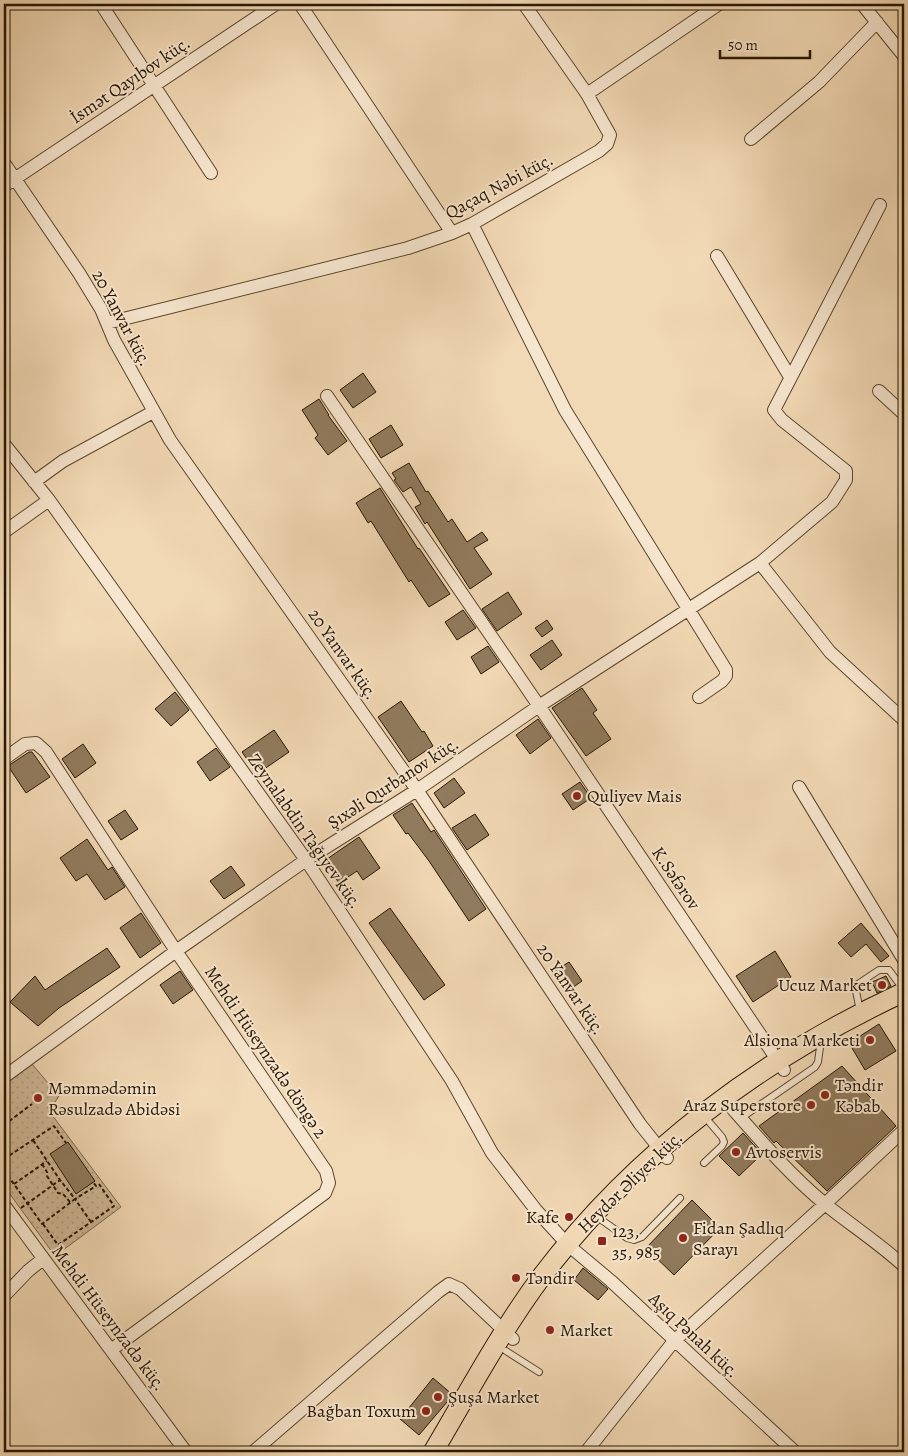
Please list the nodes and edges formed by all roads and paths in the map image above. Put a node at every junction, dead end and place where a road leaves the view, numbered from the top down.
1 (101, 4) edge
2 (276, 4) edge
3 (300, 4) edge
4 (524, 4) edge
5 (719, 4) edge
6 (862, 4) edge
7 (877, 22) junction
8 (904, 56) edge
9 (154, 86) junction
10 (587, 94) junction
11 (751, 140) dead end
12 (4, 163) edge
13 (211, 173) dead end
14 (15, 179) junction
15 (4, 186) edge
16 (880, 205) dead end
17 (472, 224) junction
18 (452, 232) junction
19 (717, 256) dead end
20 (106, 323) junction
21 (790, 377) junction
22 (879, 391) dead end
23 (327, 396) dead end
24 (153, 412) junction
25 (904, 414) edge
26 (4, 444) edge
27 (34, 482) junction
28 (49, 500) junction
29 (4, 532) edge
30 (760, 564) junction
31 (688, 609) junction
32 (699, 697) dead end
33 (539, 706) junction
34 (904, 720) edge
35 (4, 759) edge
36 (799, 787) dead end
37 (417, 790) junction
38 (306, 860) junction
39 (176, 951) junction
40 (904, 960) edge
41 (904, 991) edge
42 (904, 1004) edge
43 (860, 1012) junction
44 (820, 1048) junction
45 (781, 1066) junction
46 (4, 1077) edge
47 (32, 1104) dead end
48 (736, 1112) junction
49 (710, 1123) junction
50 (4, 1125) edge
51 (904, 1130) edge
52 (33, 1140) junction
53 (66, 1143) dead end
54 (663, 1153) junction
55 (4, 1159) edge
56 (47, 1161) junction
57 (704, 1163) dead end
58 (42, 1164) junction
59 (4, 1170) edge
60 (60, 1180) junction
61 (93, 1182) dead end
62 (102, 1182) dead end
63 (14, 1184) junction
64 (52, 1185) junction
65 (98, 1185) junction
66 (680, 1198) dead end
67 (75, 1199) junction
68 (28, 1202) junction
69 (70, 1203) junction
70 (826, 1204) junction
71 (7, 1210) edge
72 (603, 1221) junction
73 (91, 1222) junction
74 (42, 1224) junction
75 (572, 1248) junction
76 (43, 1259) junction
77 (904, 1266) edge
78 (4, 1296) edge
79 (508, 1340) junction
80 (674, 1341) junction
81 (111, 1350) junction
82 (539, 1372) dead end
83 (186, 1452) edge
84 (253, 1452) edge
85 (434, 1452) edge
86 (447, 1452) edge
87 (586, 1452) edge
88 (795, 1452) edge

1 - 9 street
2 - 9 street, İsmət Qayıbov küç.
3 - 18 street
4 - 10 street, Qaçaq Nəbi küç.
5 - 10 street
6 - 7 street
7 - 8 street
7 - 11 street
9 - 13 street
9 - 14 street, İsmət Qayıbov küç.
10 - 17 street, Qaçaq Nəbi küç.
12 - 14 street, 20 Yanvar küç.
14 - 15 street, İsmət Qayıbov küç.
14 - 20 street, 20 Yanvar küç.
16 - 21 street
17 - 18 street, Qaçaq Nəbi küç.
17 - 31 street
18 - 20 street, Qaçaq Nəbi küç.
19 - 21 street
20 - 24 street, 20 Yanvar küç.
21 - 30 street, Şıxəli Qurbanov küç.
22 - 25 street
23 - 33 street, K.Səfərov
24 - 27 street
24 - 37 street, 20 Yanvar küç.
26 - 27 street, Zeynalabdin Tağıyev küç.
27 - 28 street, Zeynalabdin Tağıyev küç.
28 - 29 street
28 - 38 street, Zeynalabdin Tağıyev küç.
30 - 31 street, Şıxəli Qurbanov küç.
30 - 34 street
31 - 32 street
31 - 33 street, Şıxəli Qurbanov küç.
33 - 37 street, Şıxəli Qurbanov küç.
33 - 45 street, K.Səfərov
35 - 39 street, Mehdi Hüseynzadə döngə 2
36 - 40 street
37 - 38 street, Şıxəli Qurbanov küç.
37 - 54 street, 20 Yanvar küç.
38 - 39 street, Şıxəli Qurbanov küç.
38 - 75 street, Zeynalabdin Tağıyev küç.
39 - 46 street, Şıxəli Qurbanov küç.
39 - 81 street, Mehdi Hüseynzadə döngə 2
41 - 43 main road, Heydər Əliyev küç.
41 - 43 lane
42 - 44 main road, Heydər Əliyev küç.
43 - 45 main road, Heydər Əliyev küç.
44 - 45 main road, Heydər Əliyev küç.
44 - 48 lane
45 - 48 main road, Heydər Əliyev küç.
45 - 54 main road, Heydər Əliyev küç.
47 - 50 path
48 - 49 main road, Heydər Əliyev küç.
48 - 70 street
49 - 54 main road, Heydər Əliyev küç.
49 - 57 lane
51 - 70 street
52 - 53 path
52 - 55 path
52 - 56 path
54 - 72 main road, Heydər Əliyev küç.
54 - 75 main road, Heydər Əliyev küç.
56 - 58 path
56 - 60 path
58 - 63 path
58 - 64 path
59 - 63 path
60 - 64 path
60 - 67 path
61 - 65 path
62 - 65 path
63 - 68 path
64 - 68 path
64 - 69 path
65 - 67 path
65 - 73 path
66 - 72 lane
67 - 69 path
67 - 73 path
68 - 71 path
68 - 74 path
69 - 74 path
70 - 77 street
70 - 80 street
71 - 76 street, Mehdi Hüseynzadə küç.
72 - 75 main road, Heydər Əliyev küç.
73 - 74 path
75 - 79 main road, Heydər Əliyev küç.
75 - 80 street, Aşıq Pənah küç.
76 - 78 street
76 - 81 street, Mehdi Hüseynzadə küç.
79 - 82 lane
79 - 84 street
79 - 85 main road, Heydər Əliyev küç.
79 - 86 main road, Heydər Əliyev küç.
80 - 87 street
80 - 88 street, Aşıq Pənah küç.
81 - 83 street, Mehdi Hüseynzadə küç.

